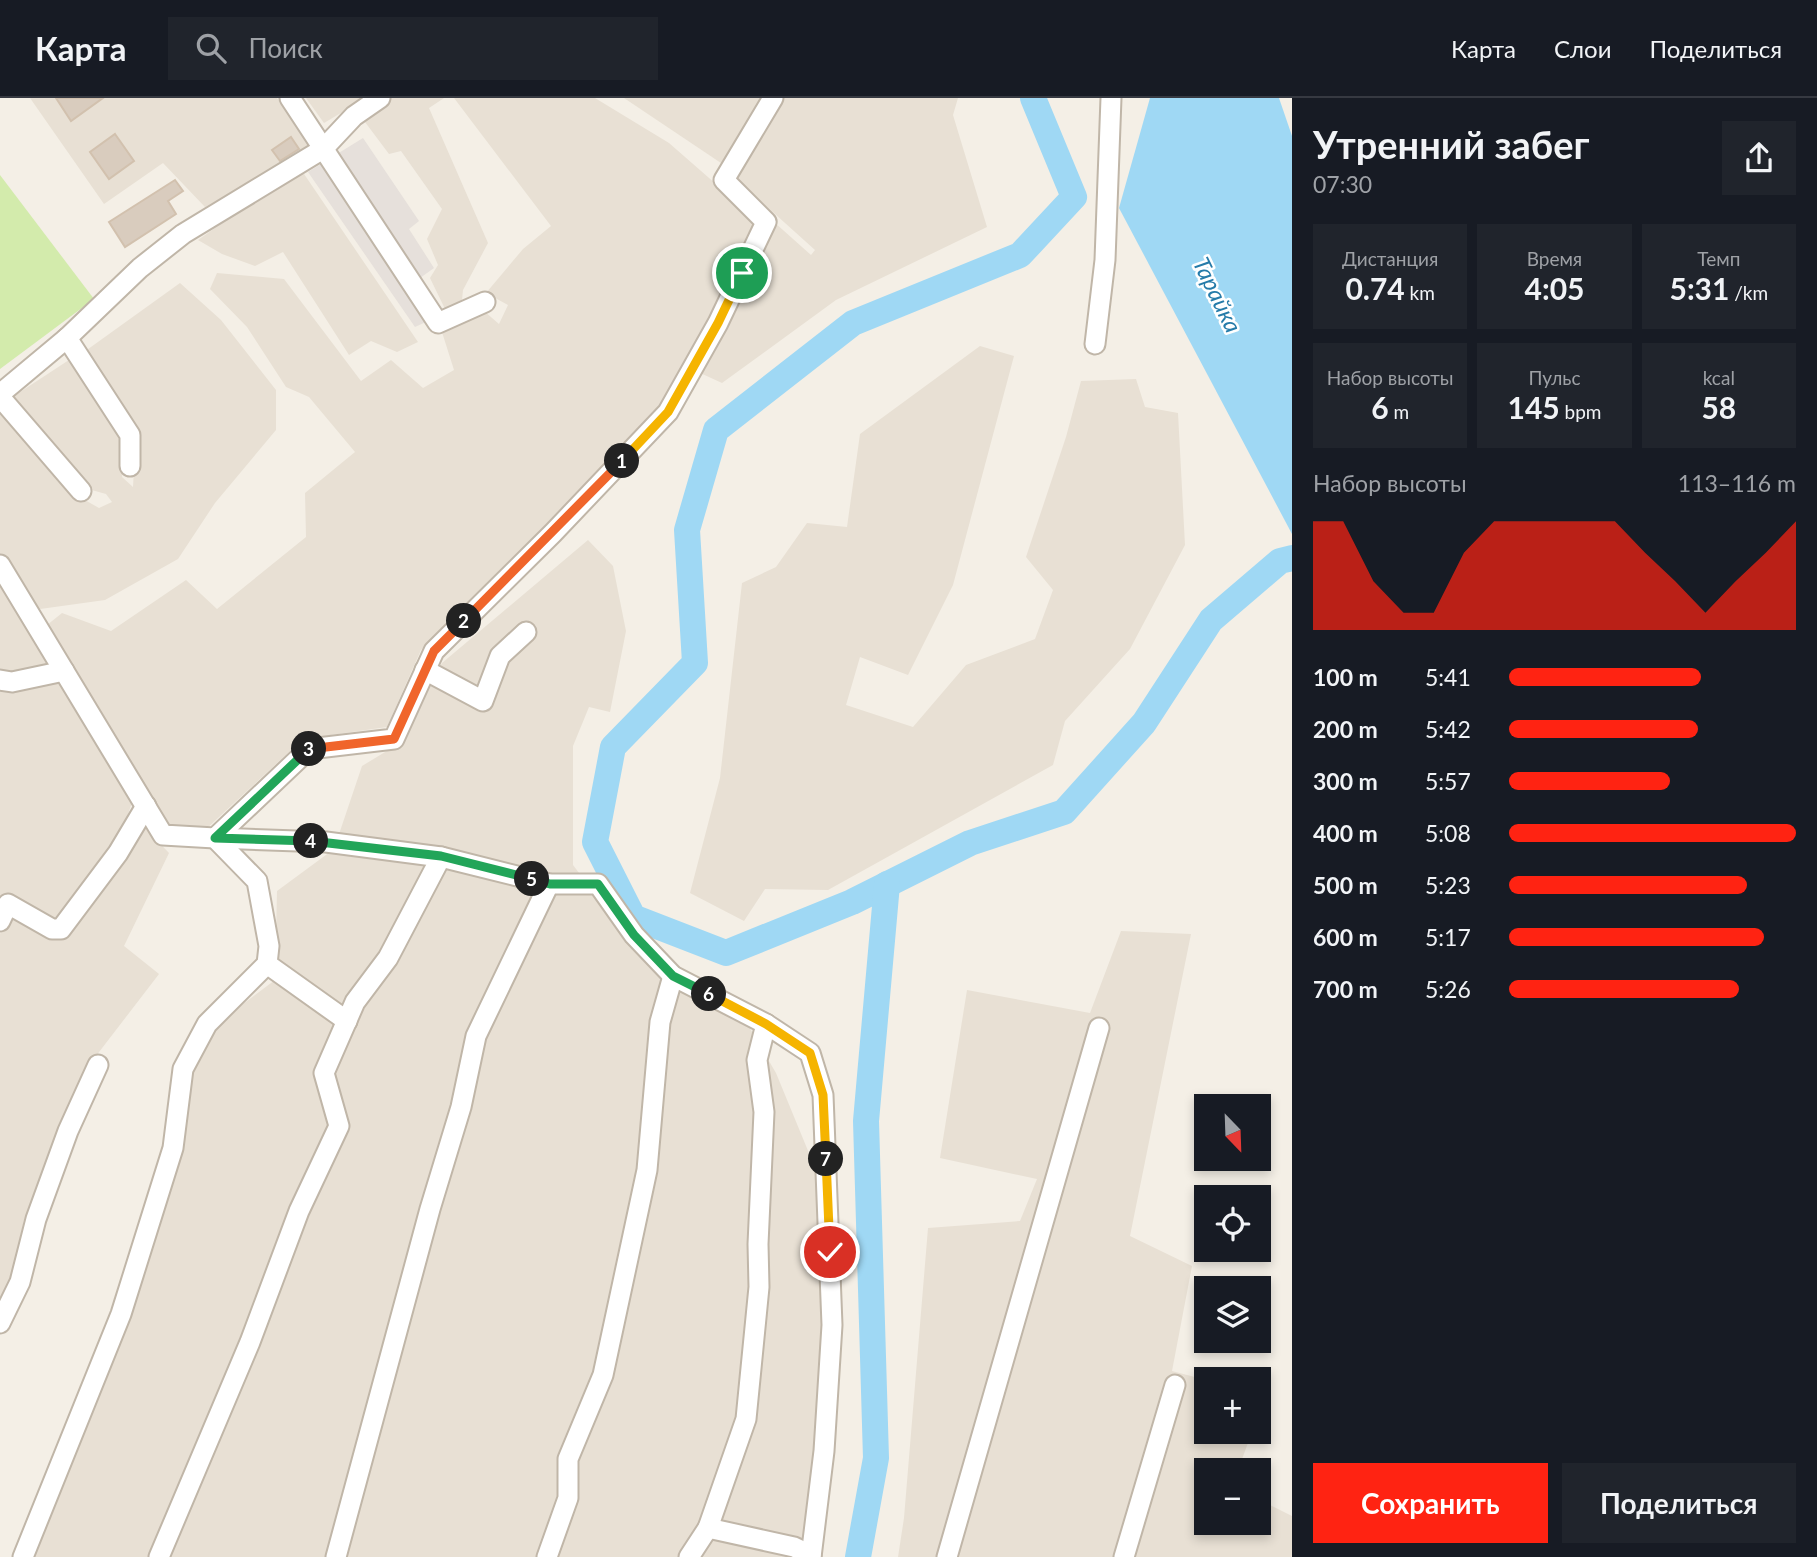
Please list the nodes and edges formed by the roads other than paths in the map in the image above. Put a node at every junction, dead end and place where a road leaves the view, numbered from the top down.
1 (290, 98) edge
2 (380, 98) edge
3 (773, 98) edge
4 (1111, 98) edge
5 (323, 149) junction
6 (485, 302) dead end
7 (67, 338) junction
8 (1095, 344) dead end
9 (0, 395) edge
10 (130, 466) dead end
11 (82, 491) dead end
12 (0, 565) edge
13 (526, 632) dead end
14 (425, 670) junction
15 (64, 671) junction
16 (0, 680) edge
17 (146, 806) junction
18 (215, 838) junction
19 (441, 856) junction
20 (550, 884) junction
21 (0, 921) edge
22 (267, 964) junction
23 (673, 976) junction
24 (346, 1021) junction
25 (766, 1024) junction
26 (1099, 1028) dead end
27 (99, 1065) dead end
28 (0, 1323) edge
29 (1175, 1385) dead end
30 (708, 1528) junction
31 (811, 1556) edge
32 (23, 1557) edge
33 (159, 1557) edge
34 (337, 1557) edge
35 (547, 1557) edge
36 (689, 1557) edge
37 (947, 1557) edge
38 (1124, 1557) edge

1 - 5 street
2 - 5 street
3 - 14 street
4 - 8 street
5 - 6 street
5 - 7 street
7 - 9 street
7 - 10 street
9 - 11 street
12 - 15 street
13 - 14 street
14 - 18 street
15 - 16 street
15 - 17 street
17 - 18 street
17 - 21 street
18 - 19 street
18 - 22 street
19 - 20 street
19 - 24 street
20 - 23 street
20 - 34 street
22 - 24 street
22 - 32 street
23 - 25 street
23 - 35 street
24 - 33 street
25 - 30 street
25 - 31 street
26 - 37 street
27 - 28 street
29 - 38 street
30 - 31 street
30 - 36 street

